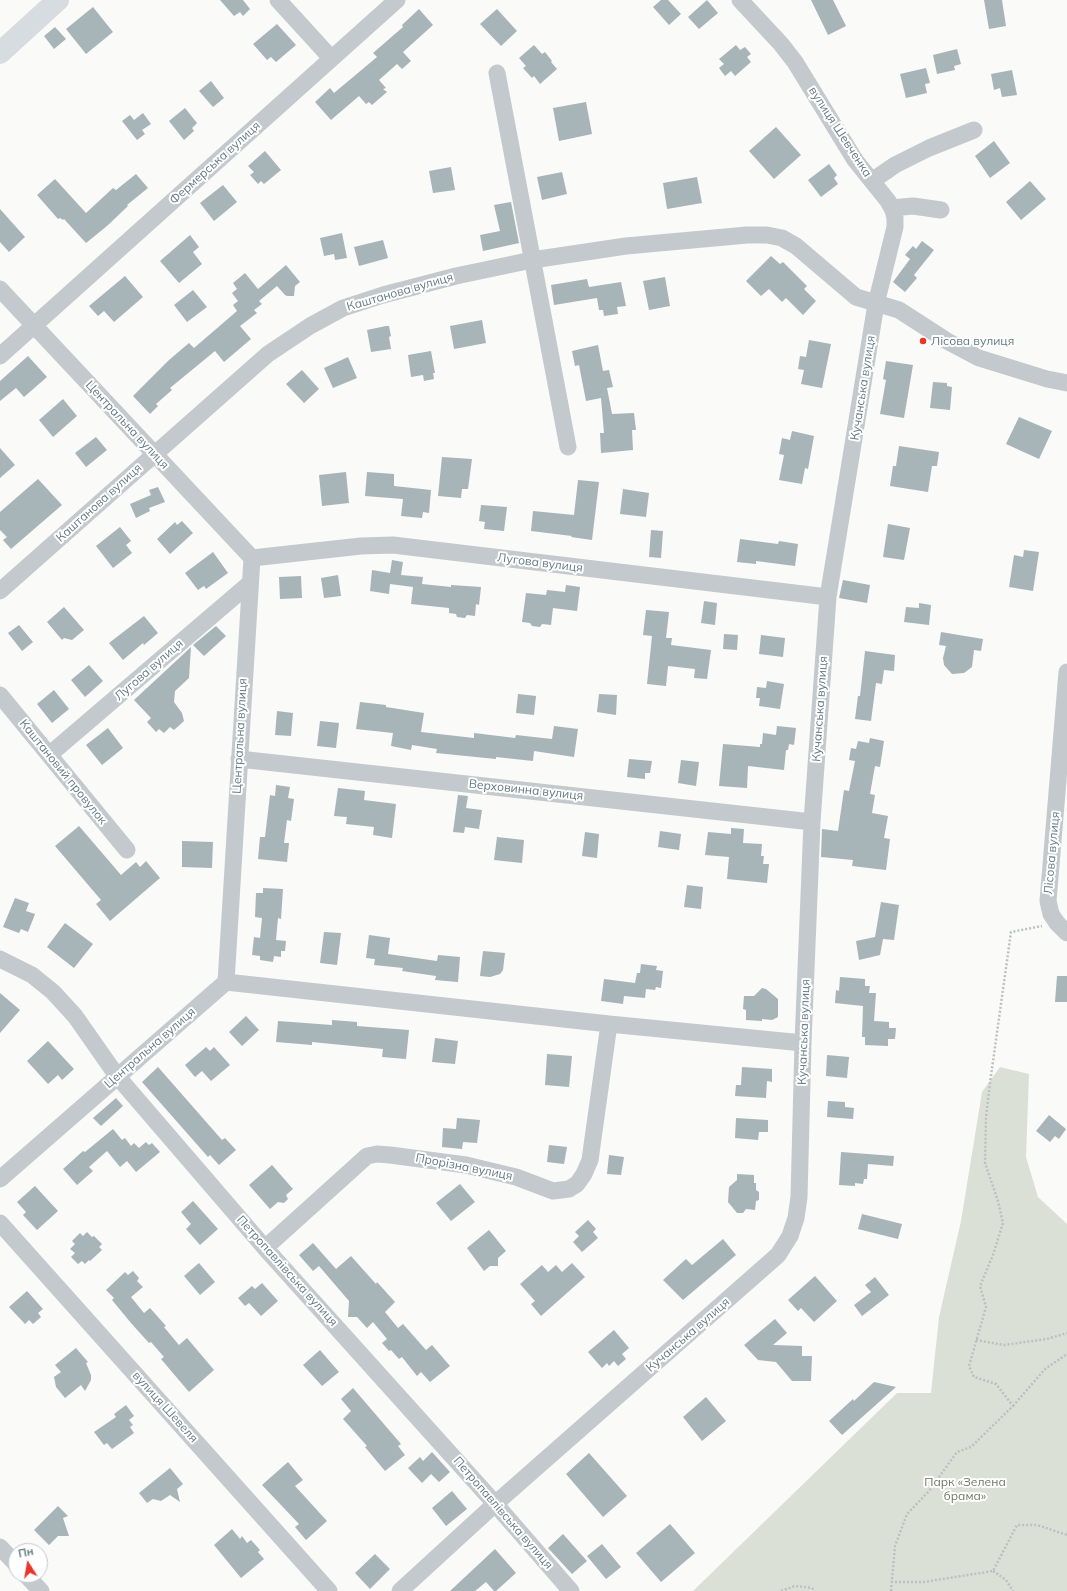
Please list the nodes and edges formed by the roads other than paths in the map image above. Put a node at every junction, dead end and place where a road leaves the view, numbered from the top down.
1 (58, 0) edge
2 (278, 0) edge
3 (397, 0) edge
4 (750, 2) edge
5 (0, 53) edge
6 (331, 58) junction
7 (497, 73) dead end
8 (974, 130) dead end
9 (872, 181) junction
10 (892, 208) junction
11 (941, 210) dead end
12 (532, 260) junction
13 (0, 289) edge
14 (876, 304) junction
15 (34, 326) junction
16 (0, 356) edge
17 (1067, 383) edge
18 (568, 447) dead end
19 (154, 454) junction
20 (252, 558) junction
21 (250, 584) junction
22 (0, 591) edge
23 (828, 597) junction
24 (1067, 672) edge
25 (0, 696) edge
26 (49, 755) junction
27 (239, 759) junction
28 (812, 822) junction
29 (127, 850) dead end
30 (1067, 934) edge
31 (0, 959) edge
32 (226, 982) junction
33 (609, 1024) junction
34 (803, 1043) junction
35 (117, 1076) junction
36 (0, 1179) edge
37 (0, 1223) edge
38 (265, 1248) junction
39 (496, 1504) junction
40 (0, 1547) edge
41 (8, 1556) edge
42 (34, 1583) edge
43 (41, 1591) edge
44 (329, 1591) edge
45 (400, 1591) edge
46 (571, 1591) edge

1 - 5 main road
2 - 6 street
3 - 6 street, Фермерська вулиця
4 - 9 street, вулиця Шевченка
6 - 15 street, Фермерська вулиця
7 - 12 street
8 - 9 street
9 - 10 street, вулиця Шевченка
10 - 11 street
10 - 14 street, вулиця Шевченка
12 - 14 street, Каштанова вулиця
12 - 18 street
12 - 19 street, Каштанова вулиця
13 - 15 street, Центральна вулиця
14 - 17 street, Каштанова вулиця
14 - 23 street, Кучанська вулиця
15 - 16 street, Фермерська вулиця
15 - 19 street, Центральна вулиця
19 - 20 street, Центральна вулиця
19 - 22 street, Каштанова вулиця
20 - 21 street, Центральна вулиця
20 - 23 street, Лугова вулиця
21 - 26 street, Лугова вулиця
21 - 27 street, Центральна вулиця
23 - 28 street, Кучанська вулиця
24 - 30 street, Лісова вулиця
25 - 26 street, Каштановий провулок
26 - 29 street, Каштановий провулок
27 - 28 street, Верховинна вулиця
27 - 32 street, Центральна вулиця
28 - 34 street, Кучанська вулиця
31 - 35 street, Петропавлівська вулиця
32 - 33 street
32 - 35 street, Центральна вулиця
33 - 34 street
33 - 38 street, Прорізна вулиця
34 - 39 street, Кучанська вулиця
35 - 36 street, Центральна вулиця
35 - 38 street, Петропавлівська вулиця
37 - 44 street, вулиця Шевеля
38 - 39 street, Петропавлівська вулиця
39 - 45 street, Кучанська вулиця
39 - 46 street, Петропавлівська вулиця
40 - 41 street
42 - 43 street

